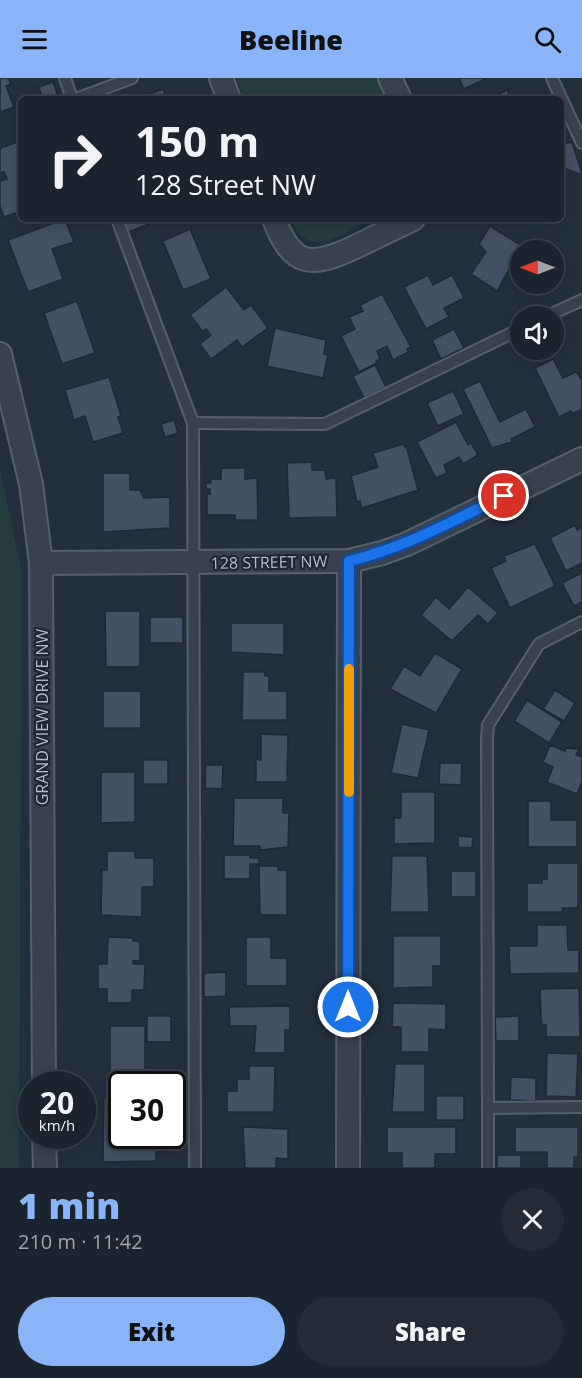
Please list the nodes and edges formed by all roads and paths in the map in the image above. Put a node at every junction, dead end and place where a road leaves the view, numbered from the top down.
1 (65, 78) edge
2 (132, 78) edge
3 (221, 78) edge
4 (390, 78) edge
5 (552, 78) edge
6 (73, 96) edge
7 (82, 96) edge
8 (228, 96) edge
9 (399, 96) edge
10 (560, 96) edge
11 (564, 104) edge
12 (582, 142) edge
13 (118, 222) edge
14 (275, 222) edge
15 (407, 222) edge
16 (582, 300) edge
17 (564, 308) edge
18 (510, 334) edge
19 (0, 354) edge
20 (193, 423) junction
21 (582, 459) edge
22 (349, 561) junction
23 (41, 563) junction
24 (194, 564) junction
25 (582, 622) edge
26 (44, 1071) edge
27 (582, 1107) edge
28 (488, 1108) junction
29 (44, 1149) edge
30 (45, 1168) edge
31 (195, 1168) edge
32 (348, 1168) edge
33 (488, 1168) edge

1 - 6 lane
2 - 7 lane
3 - 8 street
4 - 9 street
5 - 10 lane
11 - 12 lane
13 - 20 lane
14 - 15 street
16 - 17 lane
18 - 20 lane
19 - 23 street, GRAND VIEW DRIVE NW
20 - 24 lane
21 - 22 street, 128 STREET NW
22 - 24 street, 128 STREET NW
22 - 32 street
23 - 24 street, 128 STREET NW
23 - 26 street, GRAND VIEW DRIVE NW
24 - 31 lane
25 - 28 lane
27 - 28 lane
28 - 33 lane
29 - 30 street

